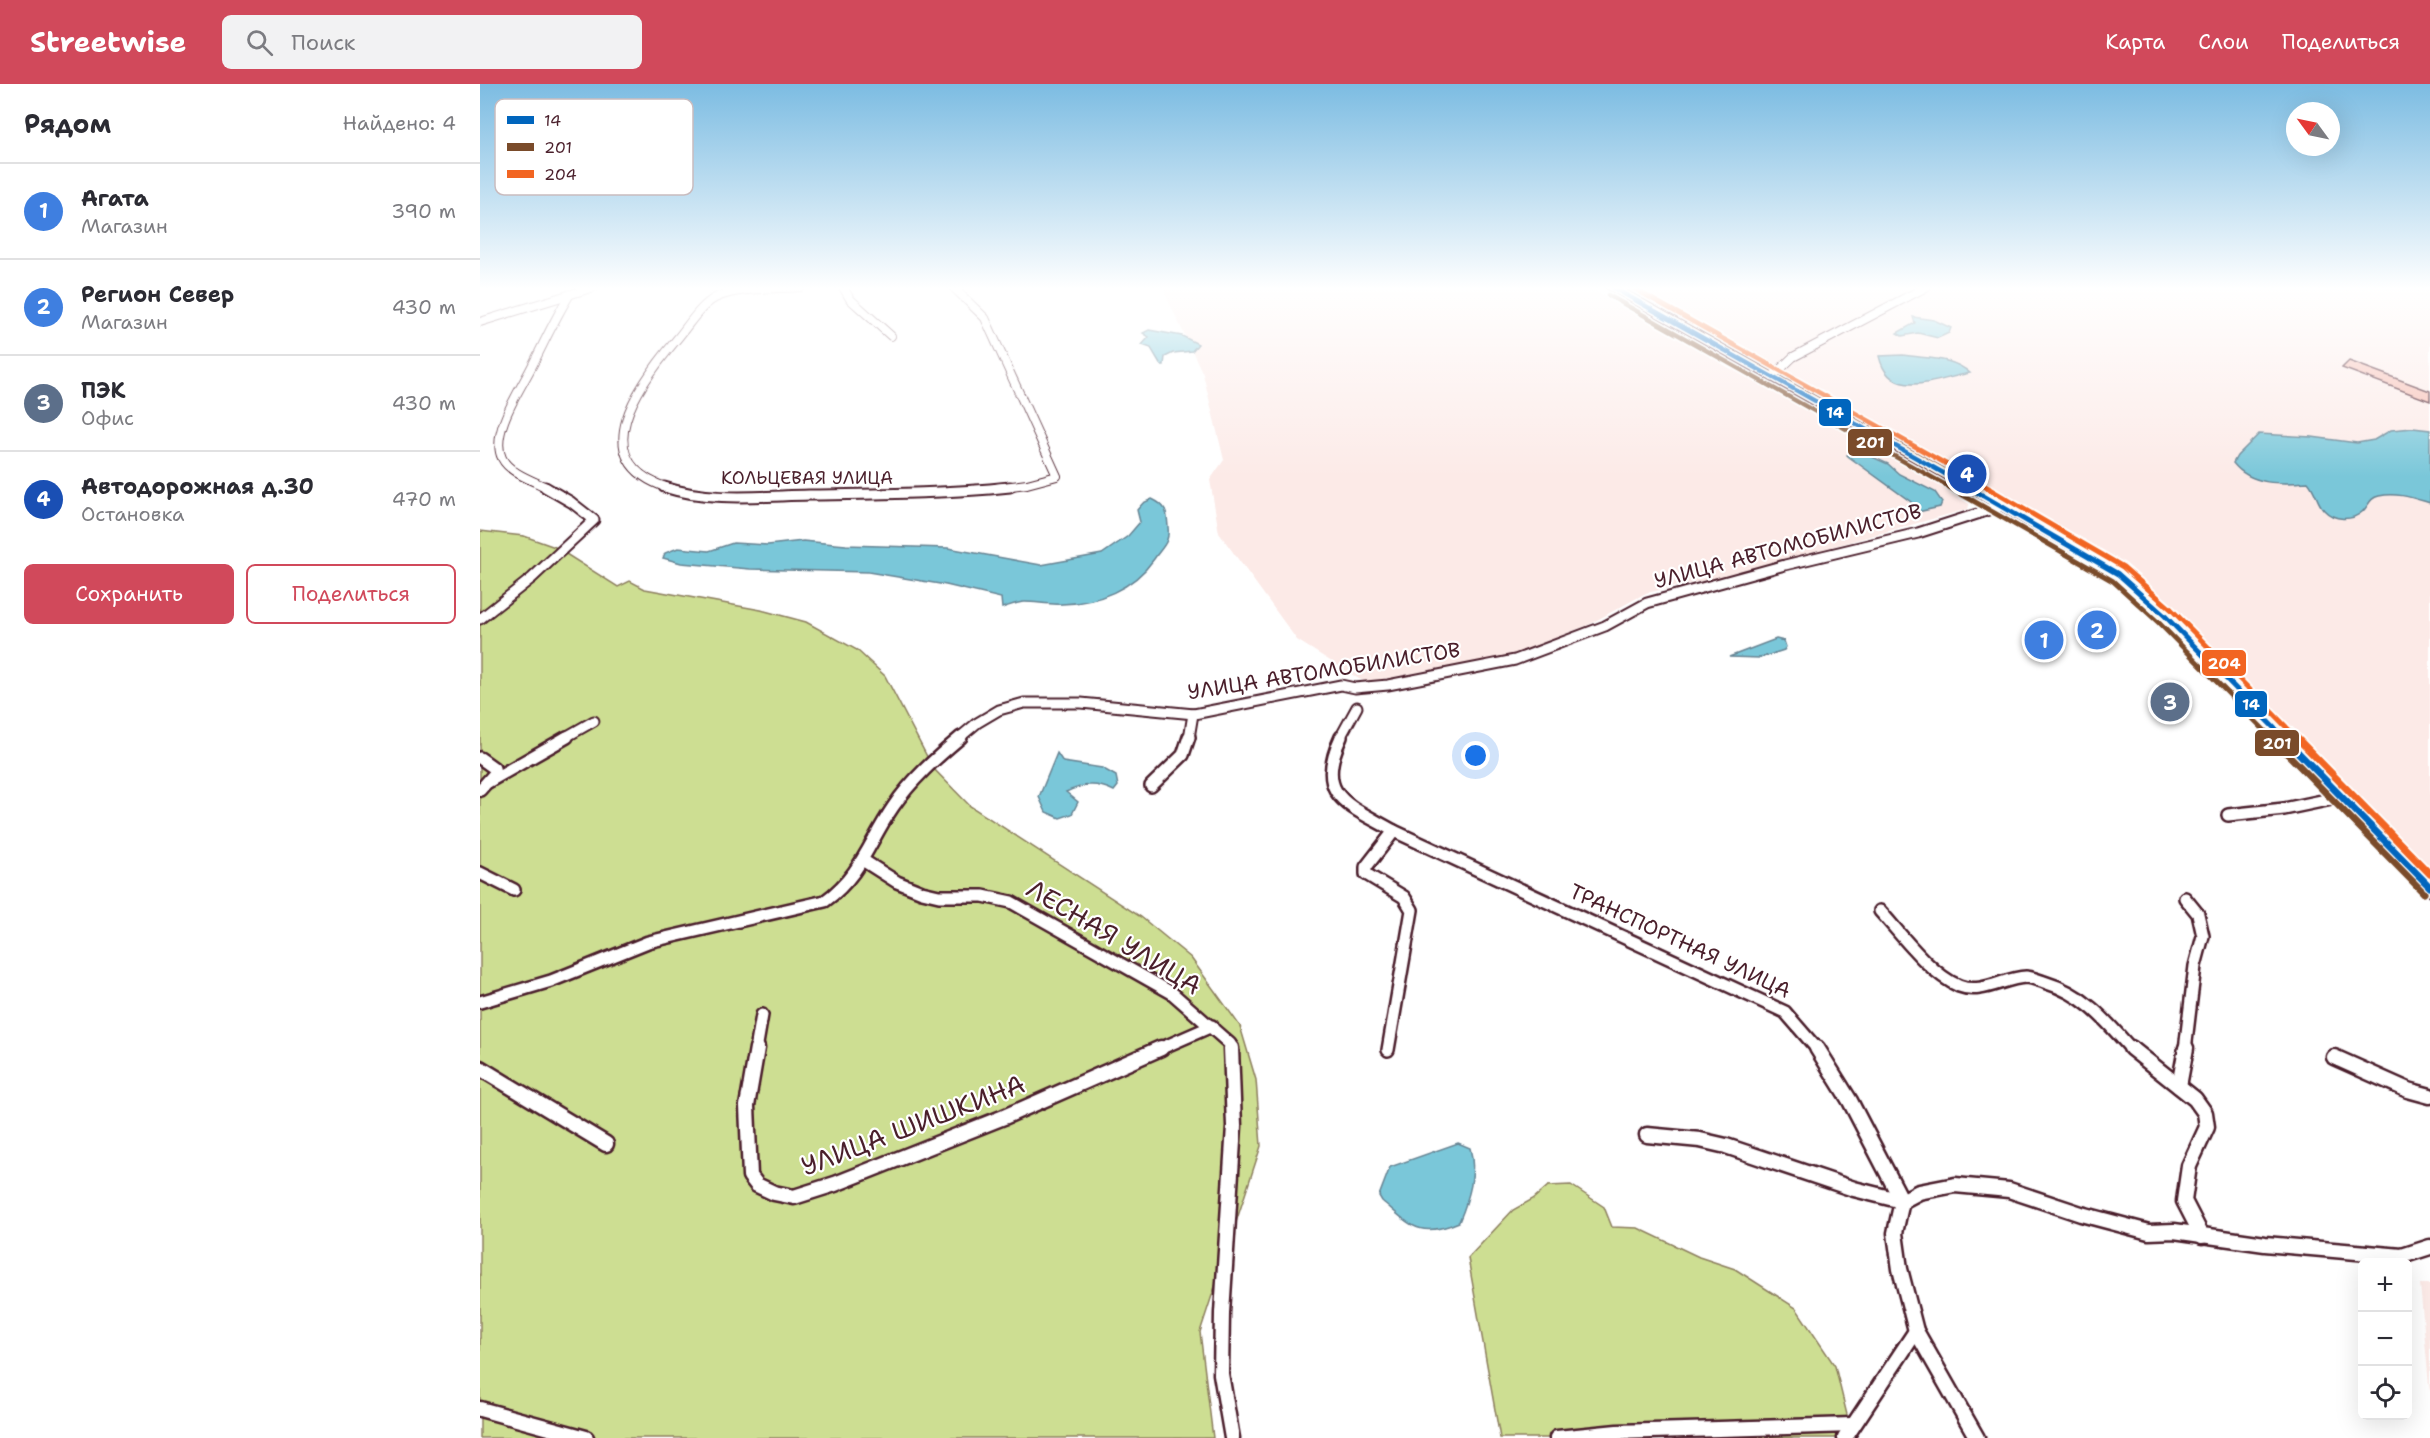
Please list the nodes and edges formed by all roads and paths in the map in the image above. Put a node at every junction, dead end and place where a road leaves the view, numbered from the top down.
1 (539, 350) edge
2 (668, 350) edge
3 (1000, 350) edge
4 (1726, 350) edge
5 (1806, 350) edge
6 (1772, 376) junction
7 (2002, 506) junction
8 (480, 620) edge
9 (1357, 707) dead end
10 (1193, 714) junction
11 (594, 721) dead end
12 (480, 758) edge
13 (484, 786) edge
14 (1151, 786) dead end
15 (2341, 796) junction
16 (2228, 815) dead end
17 (1394, 831) junction
18 (864, 861) junction
19 (480, 873) edge
20 (2430, 887) edge
21 (514, 890) dead end
22 (2185, 898) dead end
23 (1880, 911) dead end
24 (480, 1002) edge
25 (762, 1015) dead end
26 (1212, 1026) junction
27 (1388, 1050) dead end
28 (2334, 1057) dead end
29 (480, 1068) edge
30 (2179, 1086) junction
31 (2430, 1096) edge
32 (1647, 1135) dead end
33 (606, 1144) dead end
34 (1902, 1201) junction
35 (2202, 1236) junction
36 (2430, 1247) edge
37 (1916, 1331) junction
38 (480, 1409) edge
39 (1848, 1432) edge
40 (586, 1438) edge
41 (1232, 1438) edge
42 (1557, 1438) edge
43 (1977, 1438) edge

1 - 8 street
2 - 3 street, КОЛЬЦЕВАЯ УЛИЦА
4 - 6 main road
5 - 6 street
6 - 7 main road
7 - 10 street, УЛИЦА АВТОМОБИЛИСТОВ
7 - 15 main road
9 - 17 street, ТРАНСПОРТНАЯ УЛИЦА
10 - 14 street
10 - 18 street, УЛИЦА АВТОМОБИЛИСТОВ
11 - 13 street
12 - 13 street
15 - 16 street
15 - 20 main road
17 - 27 street
17 - 34 street, ТРАНСПОРТНАЯ УЛИЦА
18 - 24 street, УЛИЦА АВТОМОБИЛИСТОВ
18 - 26 street, ЛЕСНАЯ УЛИЦА
19 - 21 street
22 - 30 street
23 - 30 street
25 - 26 street, УЛИЦА ШИШКИНА
26 - 41 street, ЛЕСНАЯ УЛИЦА
28 - 31 street
29 - 33 street
30 - 35 street
32 - 34 street
34 - 35 street
34 - 37 street
35 - 36 street
37 - 39 street
37 - 43 street
38 - 40 street
39 - 42 street

